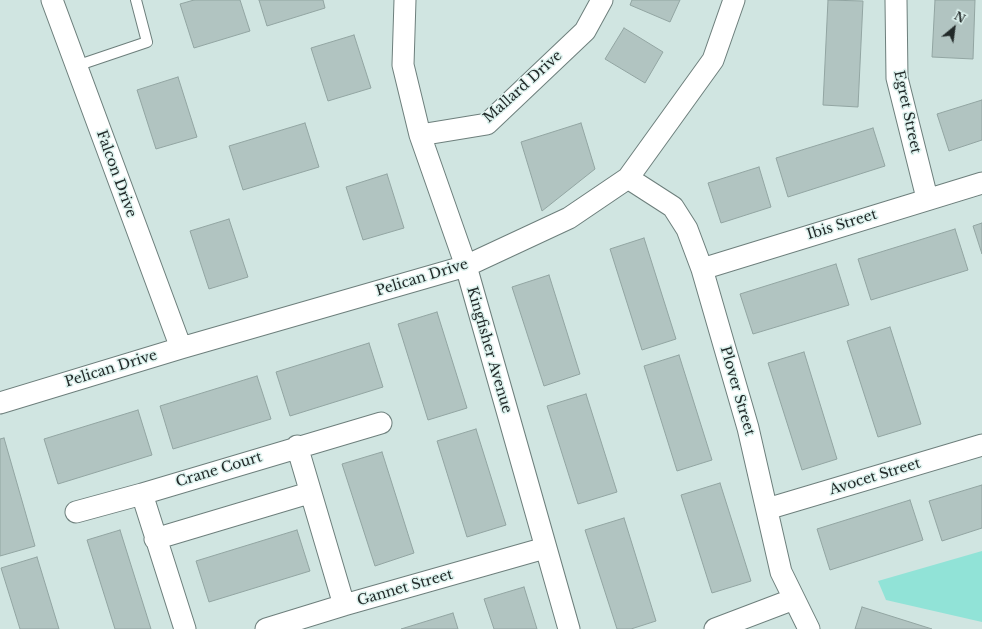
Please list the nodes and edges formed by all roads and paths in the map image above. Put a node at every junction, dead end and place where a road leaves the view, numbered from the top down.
1 (52, 0) edge
2 (136, 0) edge
3 (405, 0) edge
4 (602, 0) edge
5 (734, 0) edge
6 (896, 0) edge
7 (76, 66) junction
8 (420, 135) junction
9 (628, 178) junction
10 (982, 183) edge
11 (927, 198) junction
12 (466, 266) junction
13 (702, 269) junction
14 (181, 348) junction
15 (0, 403) edge
16 (381, 423) dead end
17 (982, 445) edge
18 (297, 446) junction
19 (310, 493) junction
20 (142, 494) junction
21 (767, 509) junction
22 (76, 512) dead end
23 (155, 539) junction
24 (545, 548) junction
25 (794, 599) junction
26 (344, 605) junction
27 (185, 629) edge
28 (266, 629) edge
29 (569, 629) edge
30 (714, 629) edge
31 (809, 629) edge

1 - 7 street, Falcon Drive
2 - 7 lane
3 - 8 street, Kingfisher Avenue
4 - 8 street, Mallard Drive
5 - 9 street, Pelican Drive
6 - 11 street, Egret Street
7 - 14 street, Falcon Drive
8 - 12 street, Kingfisher Avenue
9 - 12 street, Pelican Drive
9 - 13 street, Plover Street
10 - 11 street, Ibis Street
11 - 13 street, Ibis Street
12 - 14 street, Pelican Drive
12 - 24 street, Kingfisher Avenue
13 - 21 street, Plover Street
14 - 15 street, Pelican Drive
16 - 18 street, Crane Court
17 - 21 street, Avocet Street
18 - 19 street
18 - 20 street, Crane Court
19 - 23 street
19 - 26 street
20 - 22 street, Crane Court
20 - 23 street
21 - 25 street, Plover Street
23 - 27 street
24 - 26 street, Gannet Street
24 - 29 street, Kingfisher Avenue
25 - 30 street
25 - 31 street, Plover Street
26 - 28 street, Gannet Street

